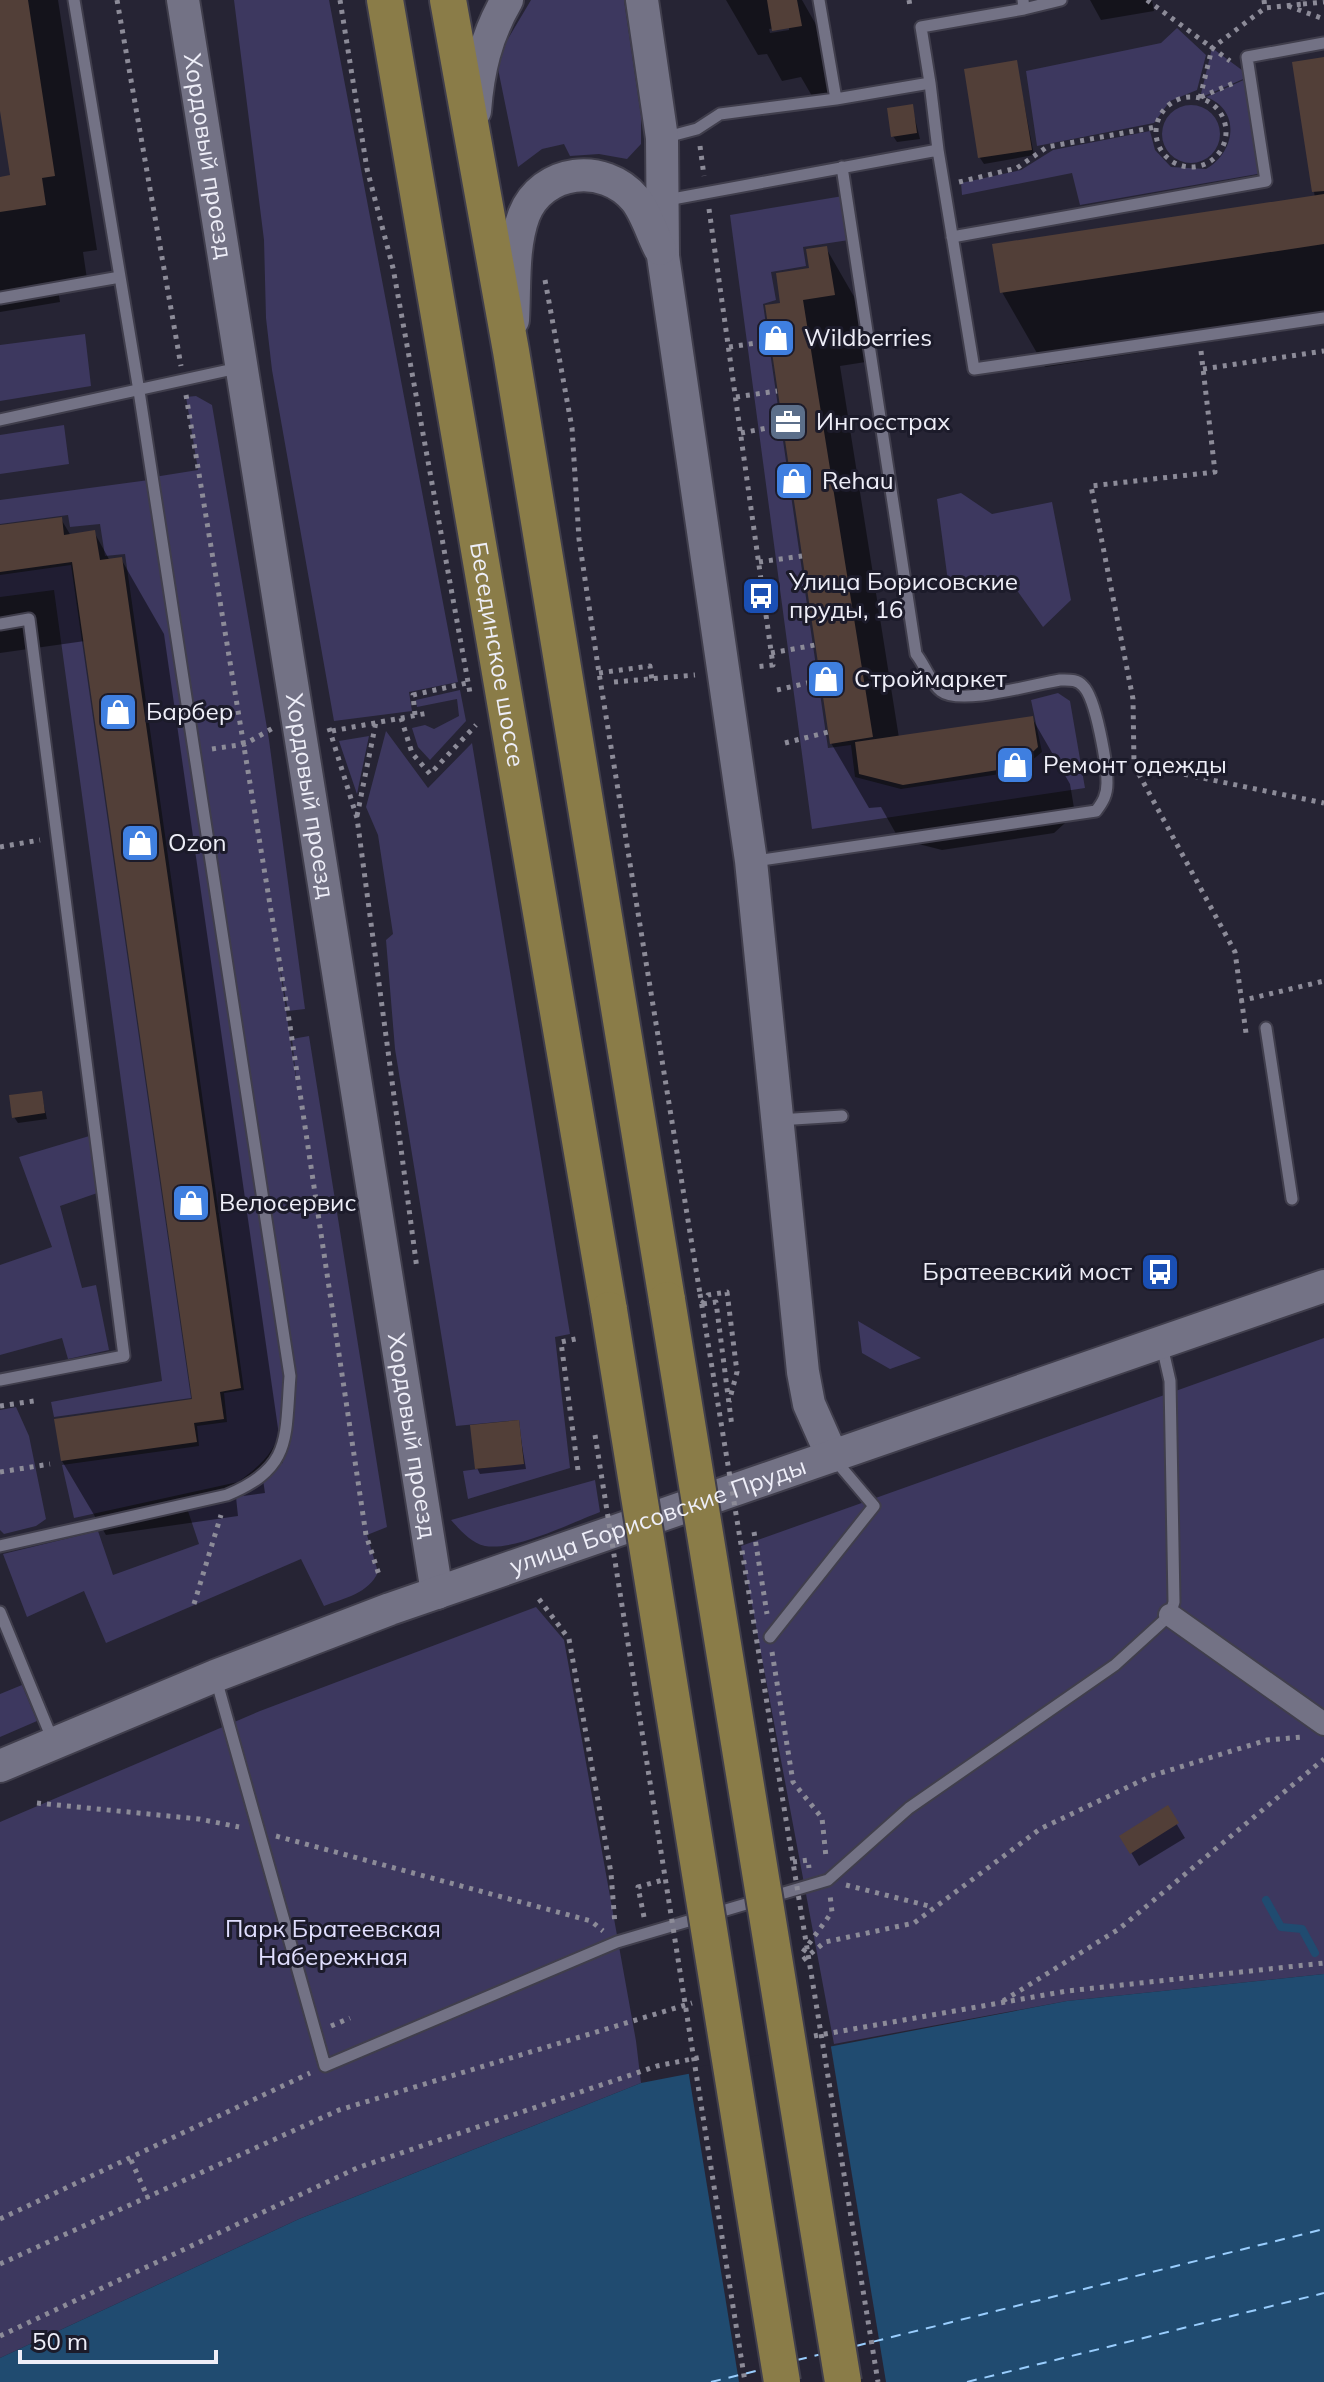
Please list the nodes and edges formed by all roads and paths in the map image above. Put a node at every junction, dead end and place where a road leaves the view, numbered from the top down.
1 (74, 0) edge
2 (183, 0) edge
3 (199, 0) edge
4 (340, 0) edge
5 (448, 0) edge
6 (507, 0) edge
7 (642, 0) edge
8 (819, 0) edge
9 (1061, 0) edge
10 (1147, 0) edge
11 (1264, 0) edge
12 (1303, 2) edge
13 (1324, 2) edge
14 (1023, 5) edge
15 (1287, 6) junction
16 (381, 8) edge
17 (1265, 8) junction
18 (1324, 19) edge
19 (1324, 43) edge
20 (1212, 48) junction
21 (192, 59) junction
22 (1250, 76) junction
23 (930, 83) junction
24 (1200, 98) junction
25 (836, 99) junction
26 (1156, 127) junction
27 (697, 129) junction
28 (662, 138) junction
29 (472, 147) junction
30 (938, 150) junction
31 (842, 167) junction
32 (943, 185) junction
33 (707, 190) junction
34 (663, 201) junction
35 (952, 237) junction
36 (663, 256) junction
37 (544, 274) dead end
38 (120, 277) junction
39 (0, 298) edge
40 (1324, 318) edge
41 (1200, 334) junction
42 (770, 341) dead end
43 (729, 347) junction
44 (511, 351) junction
45 (1324, 351) edge
46 (242, 367) junction
47 (1203, 369) junction
48 (139, 391) junction
49 (777, 391) dead end
50 (736, 397) junction
51 (0, 420) edge
52 (783, 425) dead end
53 (741, 433) junction
54 (802, 556) dead end
55 (759, 562) junction
56 (0, 624) edge
57 (815, 645) dead end
58 (771, 653) junction
59 (754, 667) dead end
60 (599, 673) junction
61 (695, 675) dead end
62 (652, 680) junction
63 (820, 680) dead end
64 (614, 682) dead end
65 (467, 683) junction
66 (777, 690) dead end
67 (470, 697) dead end
68 (473, 711) dead end
69 (428, 713) dead end
70 (415, 715) junction
71 (401, 718) junction
72 (376, 722) junction
73 (828, 732) dead end
74 (785, 743) dead end
75 (196, 752) junction
76 (1134, 764) junction
77 (1324, 803) edge
78 (357, 818) junction
79 (751, 861) junction
80 (1324, 981) edge
81 (1266, 1028) dead end
82 (842, 1116) dead end
83 (777, 1120) junction
84 (1292, 1199) dead end
85 (317, 1204) junction
86 (265, 1211) junction
87 (418, 1275) dead end
88 (1324, 1286) edge
89 (690, 1299) junction
90 (593, 1318) junction
91 (580, 1338) junction
92 (1161, 1342) junction
93 (583, 1354) dead end
94 (0, 1380) edge
95 (34, 1401) dead end
96 (729, 1402) junction
97 (0, 1406) edge
98 (732, 1427) dead end
99 (594, 1431) dead end
100 (832, 1456) junction
101 (50, 1464) dead end
102 (578, 1470) dead end
103 (0, 1472) edge
104 (227, 1495) junction
105 (0, 1546) edge
106 (380, 1578) dead end
107 (437, 1593) junction
108 (539, 1599) dead end
109 (194, 1604) dead end
110 (0, 1612) edge
111 (1170, 1615) junction
112 (770, 1637) dead end
113 (215, 1676) junction
114 (1317, 1730) edge
115 (54, 1743) junction
116 (1324, 1759) edge
117 (0, 1766) edge
118 (37, 1803) dead end
119 (259, 1831) junction
120 (663, 1880) junction
121 (828, 1880) junction
122 (934, 1908) junction
123 (647, 1933) junction
124 (617, 1942) junction
125 (1324, 1963) edge
126 (796, 1965) dead end
127 (998, 2004) junction
128 (805, 2037) dead end
129 (716, 2054) dead end
130 (325, 2066) junction
131 (131, 2160) junction
132 (148, 2198) dead end
133 (0, 2219) edge
134 (0, 2336) edge
135 (745, 2382) edge
136 (782, 2382) edge
137 (843, 2382) edge
138 (878, 2382) edge

1 - 38 lane
2 - 21 main road, Хордовый проезд
3 - 21 main road
4 - 65 path
5 - 29 main road
6 - 29 main road
7 - 28 main road
8 - 25 lane
9 - 14 lane
10 - 20 path
11 - 17 path
12 - 13 path
12 - 15 path
14 - 23 lane
15 - 17 path
15 - 18 path
16 - 90 main road, Бесединское шоссе
17 - 20 path
19 - 22 lane
20 - 22 path
20 - 24 path
21 - 46 main road, Хордовый проезд
22 - 24 path
22 - 35 lane
23 - 25 lane
23 - 30 lane
24 - 26 path
24 - 26 path
25 - 27 lane
26 - 32 path
27 - 28 lane
27 - 33 path
28 - 34 main road
29 - 44 main road
30 - 31 lane
30 - 32 lane
31 - 33 lane
31 - 79 lane
32 - 35 lane
33 - 34 lane
33 - 43 path
34 - 36 main road
35 - 41 lane
36 - 44 main road
36 - 79 main road
37 - 60 path
38 - 39 lane
38 - 48 lane
40 - 41 lane
41 - 47 path
42 - 43 path
43 - 50 path
44 - 89 main road
45 - 47 path
46 - 48 lane
46 - 107 main road, Хордовый проезд
47 - 76 path
48 - 51 lane
48 - 75 lane
49 - 50 path
50 - 53 path
52 - 53 path
53 - 55 path
54 - 55 path
55 - 58 path
56 - 94 lane
57 - 58 path
58 - 59 path
60 - 62 path
60 - 89 path
61 - 62 path
62 - 64 path
63 - 66 path
65 - 67 path
65 - 70 path
68 - 71 path
69 - 70 path
70 - 71 path
71 - 72 path
72 - 78 path
72 - 78 path
73 - 74 path
75 - 85 path
75 - 86 lane
76 - 77 path
76 - 80 path
78 - 87 path
79 - 83 main road
81 - 84 lane
82 - 83 lane
83 - 100 main road
85 - 86 path
85 - 106 path
86 - 104 lane
88 - 92 main road, улица Борисовские Пруды
89 - 96 path
89 - 96 path
89 - 137 main road, bridge
89 - 138 path, bridge
90 - 91 path
90 - 136 main road, Бесединское шоссе, bridge
91 - 93 path
91 - 102 path
92 - 100 main road, улица Борисовские Пруды
92 - 111 lane
95 - 97 path
96 - 98 path
99 - 120 path, bridge
100 - 107 main road, улица Борисовские Пруды
100 - 112 lane
101 - 103 path
104 - 105 lane
104 - 109 path
107 - 113 main road, улица Борисовские Пруды
108 - 124 path
110 - 115 lane
111 - 114 street
111 - 121 lane
113 - 115 main road, улица Борисовские Пруды
113 - 119 lane
114 - 122 path
115 - 117 main road, улица Борисовские Пруды
116 - 127 path
118 - 119 path
119 - 124 path
119 - 130 lane
120 - 123 path
120 - 135 path, bridge
121 - 122 path
121 - 123 lane
122 - 126 path
123 - 124 lane
124 - 130 lane
125 - 127 path
127 - 128 path
129 - 134 path
130 - 131 path
131 - 132 path
131 - 133 path

